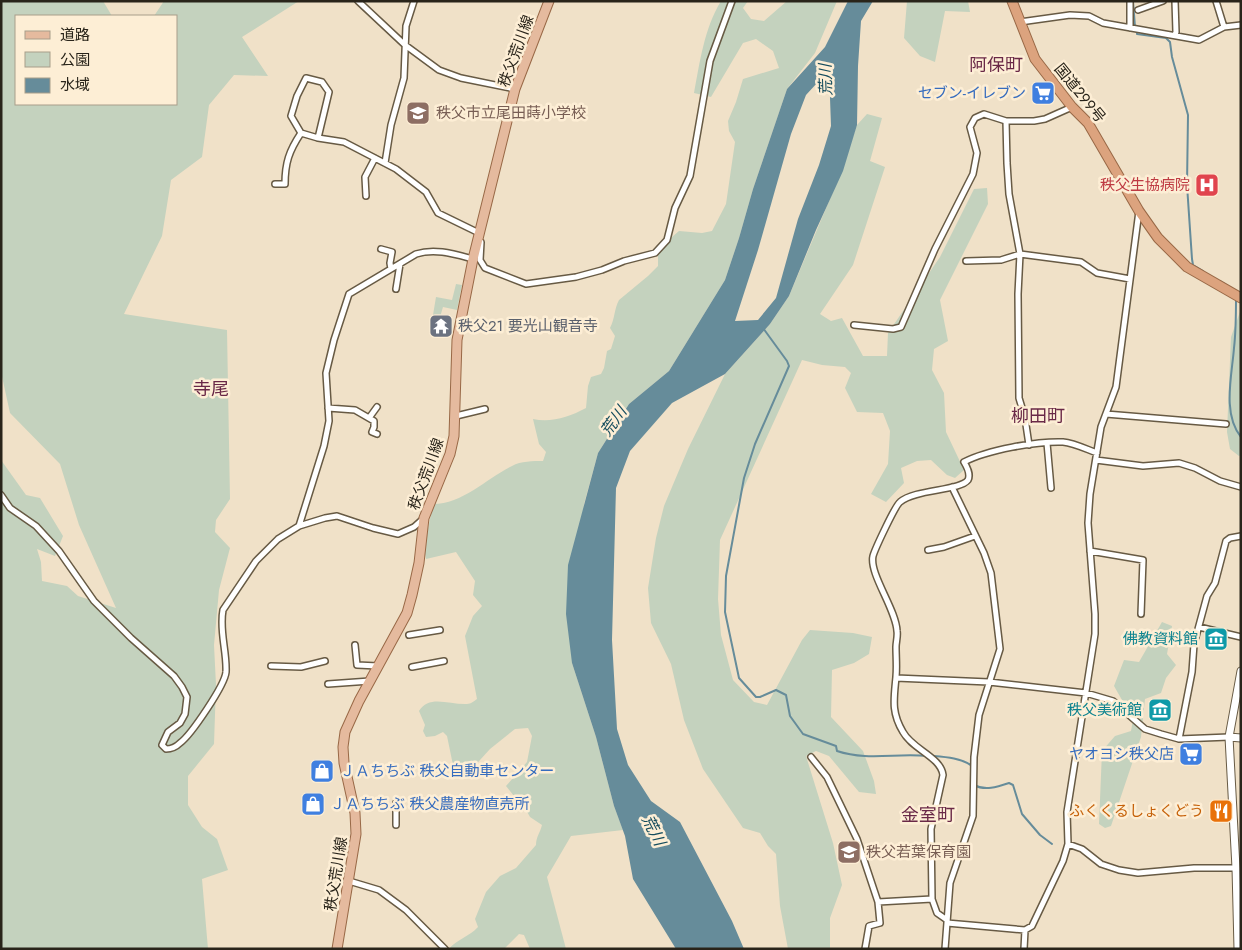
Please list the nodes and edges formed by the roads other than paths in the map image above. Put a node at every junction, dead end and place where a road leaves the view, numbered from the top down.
1 (358, 1) edge
2 (414, 1) edge
3 (549, 1) edge
4 (732, 1) edge
5 (1012, 1) edge
6 (1130, 1) edge
7 (1163, 1) edge
8 (1175, 1) edge
9 (1216, 1) edge
10 (1138, 10) dead end
11 (1020, 22) junction
12 (1241, 25) edge
13 (1224, 27) junction
14 (1130, 28) junction
15 (1175, 36) junction
16 (405, 45) junction
17 (515, 88) junction
18 (1072, 107) junction
19 (1006, 121) junction
20 (301, 133) junction
21 (318, 138) junction
22 (375, 158) junction
23 (385, 163) junction
24 (275, 184) dead end
25 (366, 196) dead end
26 (1139, 211) junction
27 (478, 237) junction
28 (380, 249) dead end
29 (1020, 254) junction
30 (473, 259) junction
31 (966, 261) dead end
32 (400, 264) junction
33 (391, 269) junction
34 (1130, 279) junction
35 (396, 289) dead end
36 (1241, 298) edge
37 (854, 326) dead end
38 (377, 407) dead end
39 (328, 408) junction
40 (485, 409) dead end
41 (1106, 414) junction
42 (456, 416) junction
43 (369, 418) junction
44 (1226, 424) dead end
45 (377, 434) dead end
46 (1047, 443) junction
47 (1030, 445) junction
48 (1097, 453) junction
49 (1096, 460) junction
50 (952, 487) junction
51 (1241, 487) edge
52 (1051, 488) dead end
53 (1, 495) edge
54 (424, 518) junction
55 (299, 526) junction
56 (976, 536) junction
57 (1241, 536) edge
58 (928, 550) dead end
59 (1090, 551) junction
60 (1141, 614) dead end
61 (1199, 627) junction
62 (440, 630) dead end
63 (409, 635) dead end
64 (1241, 637) edge
65 (355, 645) dead end
66 (325, 661) dead end
67 (444, 661) dead end
68 (271, 666) dead end
69 (378, 666) junction
70 (412, 667) dead end
71 (1241, 670) edge
72 (896, 678) junction
73 (370, 681) junction
74 (989, 682) junction
75 (328, 684) dead end
76 (1086, 693) junction
77 (1229, 737) junction
78 (1241, 738) edge
79 (1179, 739) junction
80 (810, 757) dead end
81 (396, 803) dead end
82 (396, 825) dead end
83 (1068, 844) junction
84 (1238, 873) edge
85 (349, 881) junction
86 (932, 899) junction
87 (878, 902) junction
88 (947, 921) junction
89 (1025, 930) junction
90 (337, 949) edge
91 (445, 949) edge
92 (865, 949) edge
93 (945, 949) edge
94 (1024, 949) edge
95 (1238, 949) edge

1 - 16 street
2 - 16 street
3 - 17 main road, 秩父荒川線
4 - 27 street
5 - 11 highway, 国道299号
6 - 14 street
7 - 10 street
8 - 15 street
9 - 13 street
11 - 14 street
11 - 18 highway, 国道299号
12 - 13 street
13 - 15 street
14 - 15 street
16 - 17 street
16 - 23 street
17 - 27 main road, 秩父荒川線
18 - 19 street
18 - 26 highway, 国道299号
19 - 29 street
19 - 37 street
20 - 21 street
20 - 21 street
20 - 24 street
21 - 22 street
22 - 23 street
22 - 25 street
23 - 27 street
26 - 34 street
26 - 36 highway, 国道299号
27 - 30 main road, 秩父荒川線
28 - 33 street
29 - 31 street
29 - 34 street
29 - 47 street
30 - 32 street
30 - 42 main road, 秩父荒川線
32 - 33 street
32 - 35 street
33 - 39 street
34 - 41 street
38 - 43 street
39 - 43 street
39 - 55 street
40 - 42 street
41 - 44 street
41 - 48 street
42 - 54 main road, 秩父荒川線
43 - 45 street
46 - 47 street
46 - 48 street
46 - 52 street
47 - 50 street
48 - 49 street
49 - 51 street
49 - 59 street
50 - 56 street
50 - 72 street
53 - 55 street
54 - 55 street
54 - 69 main road, 秩父荒川線
56 - 58 street
56 - 74 street
57 - 61 street
59 - 60 street
59 - 76 street
61 - 64 street
61 - 79 street
62 - 63 street
65 - 69 street
66 - 68 street
67 - 70 street
69 - 73 main road, 秩父荒川線
71 - 77 street
72 - 74 street
72 - 86 street
73 - 75 street
73 - 85 main road, 秩父荒川線
74 - 76 street
74 - 88 street
76 - 79 street
76 - 83 street
77 - 78 street
77 - 79 street
77 - 84 street
80 - 87 street
81 - 82 street
83 - 84 street
83 - 89 street
84 - 95 street
85 - 90 main road, 秩父荒川線
85 - 91 street
86 - 87 street
86 - 88 street
87 - 92 street
88 - 89 street
88 - 93 street
89 - 94 street

